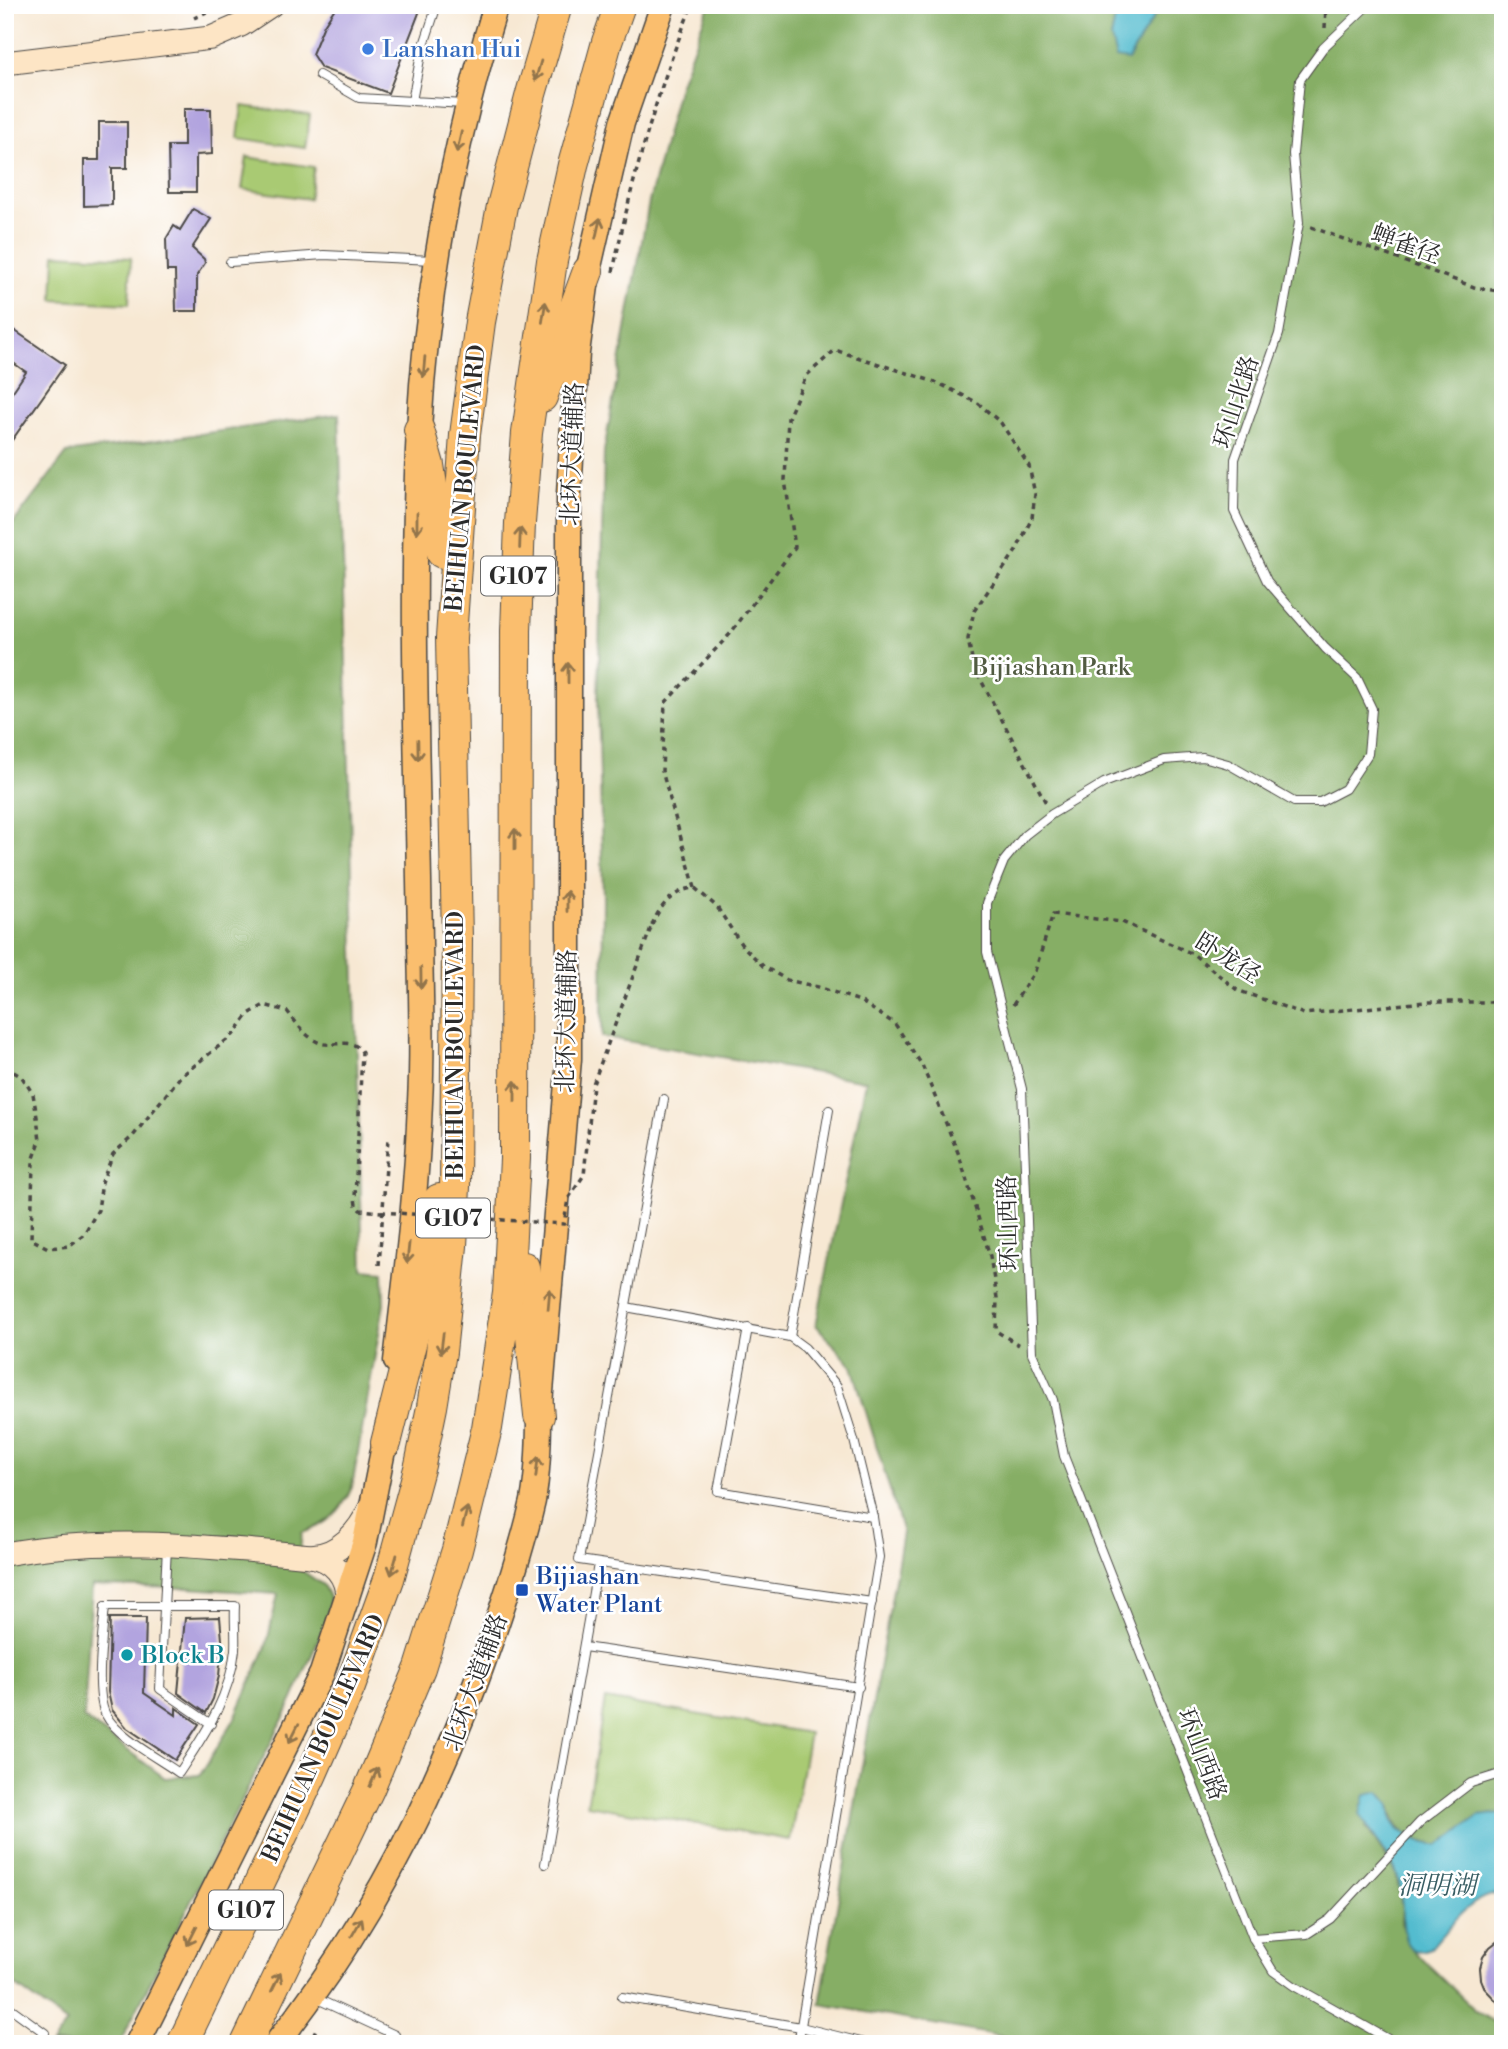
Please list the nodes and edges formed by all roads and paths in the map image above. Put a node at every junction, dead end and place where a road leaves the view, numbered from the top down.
1 (245, 5) edge
2 (271, 5) edge
3 (437, 5) edge
4 (496, 5) edge
5 (557, 5) edge
6 (620, 5) edge
7 (663, 5) edge
8 (692, 5) edge
9 (1368, 5) edge
10 (180, 42) junction
11 (5, 63) edge
12 (318, 75) dead end
13 (412, 101) junction
14 (468, 105) junction
15 (1299, 223) junction
16 (436, 260) junction
17 (230, 262) dead end
18 (600, 274) junction
19 (1503, 292) edge
20 (419, 430) junction
21 (527, 433) junction
22 (451, 638) junction
23 (1345, 789) joint
24 (1052, 814) junction
25 (695, 888) junction
26 (1503, 1002) edge
27 (1005, 1018) junction
28 (5, 1067) edge
29 (457, 1088) junction
30 (664, 1099) dead end
31 (830, 1110) dead end
32 (388, 1138) dead end
33 (515, 1159) junction
34 (400, 1204) dead end
35 (381, 1212) junction
36 (399, 1216) dead end
37 (379, 1265) dead end
38 (626, 1307) junction
39 (748, 1328) junction
40 (790, 1337) junction
41 (1032, 1353) junction
42 (539, 1416) junction
43 (386, 1443) junction
44 (375, 1497) junction
45 (873, 1517) junction
46 (168, 1544) junction
47 (5, 1555) edge
48 (311, 1556) junction
49 (598, 1564) junction
50 (347, 1600) junction
51 (872, 1602) junction
52 (164, 1607) junction
53 (584, 1647) junction
54 (331, 1648) junction
55 (859, 1687) junction
56 (211, 1724) junction
57 (1503, 1773) edge
58 (311, 1776) junction
59 (545, 1864) dead end
60 (1253, 1938) junction
61 (313, 1997) junction
62 (622, 1997) dead end
63 (5, 2004) edge
64 (801, 2027) junction
65 (45, 2032) dead end
66 (286, 2038) edge
67 (137, 2044) edge
68 (182, 2044) edge
69 (246, 2044) edge
70 (392, 2044) edge
71 (799, 2044) edge
72 (869, 2044) edge
73 (1397, 2044) edge

1 - 10 street
2 - 10 street
3 - 13 lane
4 - 14 main road
5 -> 22 highway, BEIHUAN BOULEVARD / G107
21 -> 6 highway, G107
18 -> 7 main road, 北环大道辅路
8 - 18 path
9 - 15 lane, 环山北路
10 - 11 street
12 - 13 lane
13 - 14 lane
14 -> 16 main road
15 - 19 path, 蝉雀径
15 - 23 lane, 环山北路
16 - 17 lane
16 -> 20 main road
18 - 21 highway
42 -> 18 main road, 北环大道辅路
20 - 22 highway
20 -> 43 main road
33 -> 21 highway, G107
22 - 29 highway, BEIHUAN BOULEVARD / G107
23 - 24 lane, 环山西路
24 - 25 path
24 - 27 lane, 环山西路
25 - 35 path, bridge
25 - 41 path
26 - 27 path, 卧龙径
27 - 41 lane, 环山西路
28 - 35 path
29 - 43 highway
29 -> 58 highway, BEIHUAN BOULEVARD / G107
30 - 38 lane
31 - 40 lane
32 - 35 path
33 - 42 highway
69 -> 33 highway, G107
34 - 36 path
35 - 37 path
38 - 39 lane
38 - 49 lane
39 - 40 lane
39 - 45 lane
40 - 45 lane
41 - 60 lane, 环山西路
61 -> 42 main road, 北环大道辅路
43 - 44 main road
44 - 48 street
44 - 50 main road
45 - 51 lane
46 - 47 street
46 - 48 street
46 - 52 lane
48 - 50 street
49 - 51 lane
49 - 53 lane
50 - 54 main road
51 - 55 lane
52 - 56 lane
52 - 56 lane
52 - 56 lane
53 - 55 lane
53 - 59 lane
54 - 58 main road
54 -> 67 main road
55 - 64 lane
57 - 60 lane
58 - 68 highway, BEIHUAN BOULEVARD / G107
60 - 73 lane, 环山西路
61 - 66 main road, 北环大道辅路
61 - 70 lane
62 - 64 lane
63 - 65 lane
64 - 71 lane
64 - 72 lane

